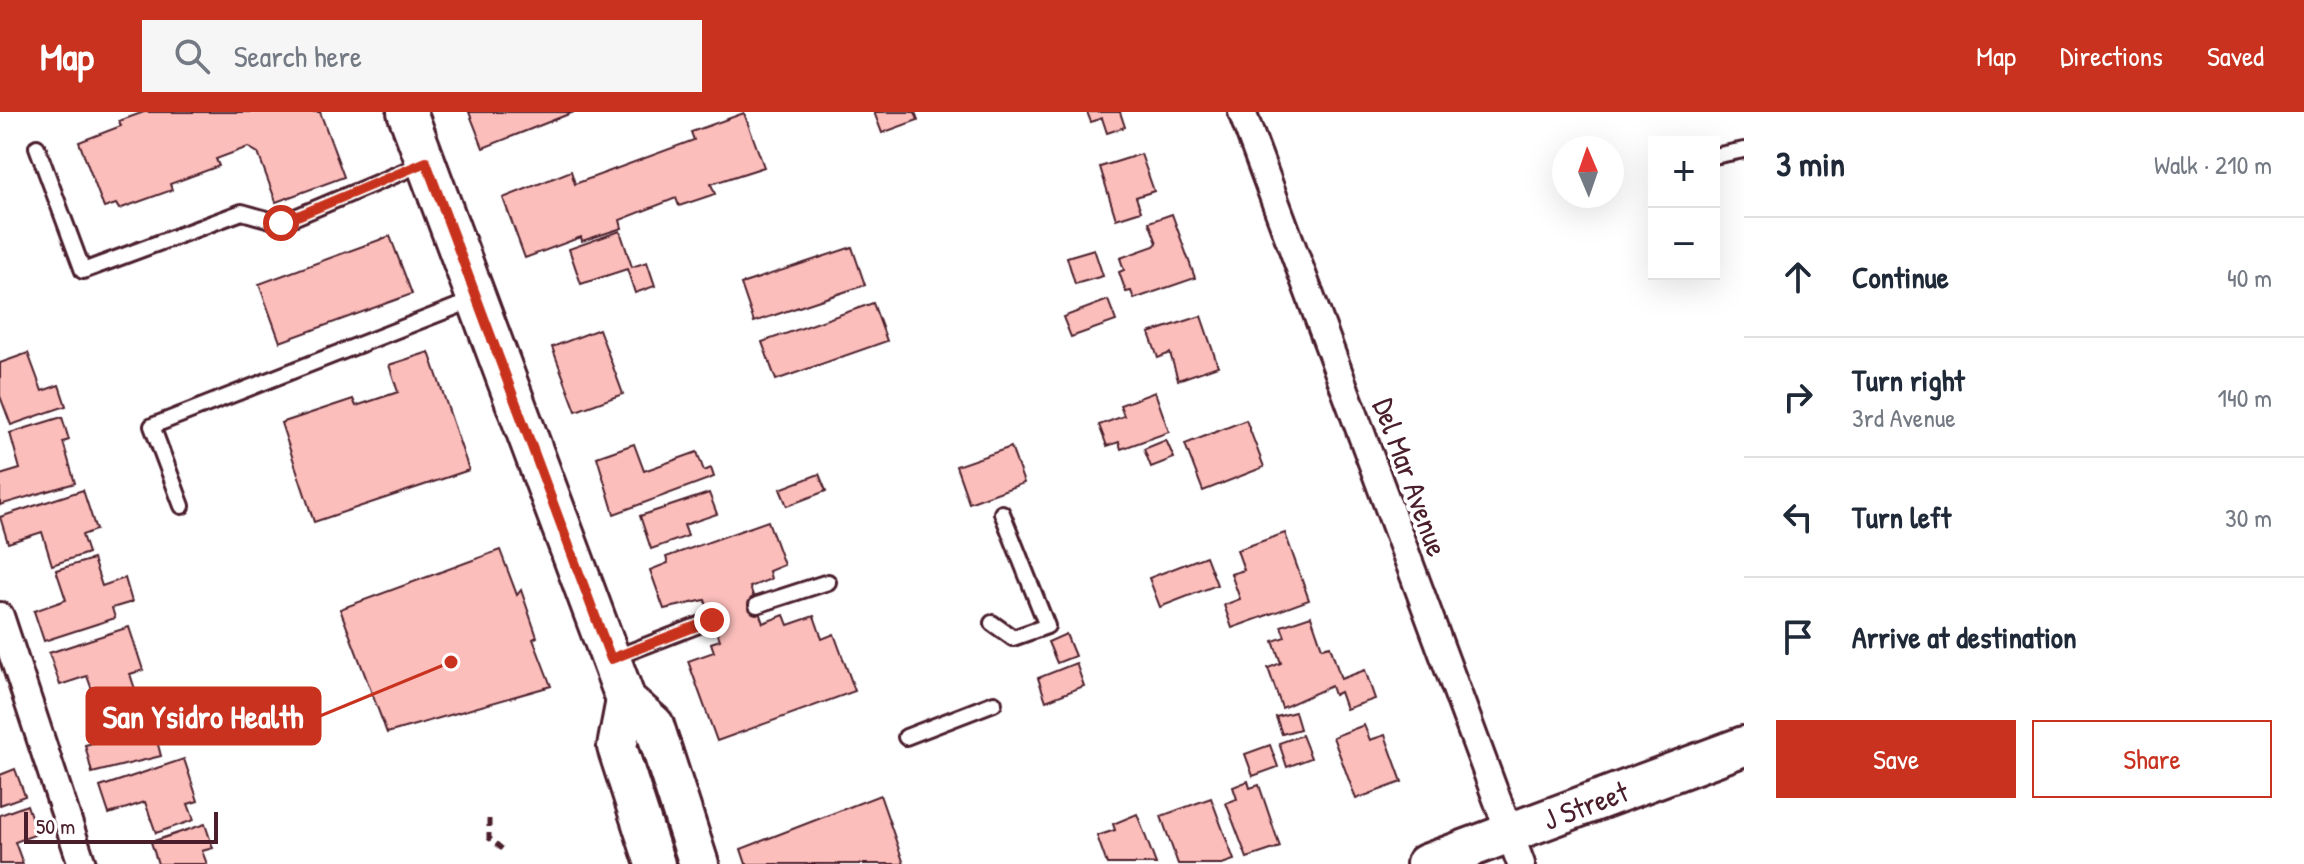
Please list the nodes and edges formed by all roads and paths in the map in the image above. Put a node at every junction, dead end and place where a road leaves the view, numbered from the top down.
1 (407, 112) edge
2 (1242, 112) edge
3 (37, 147) dead end
4 (1744, 150) edge
5 (1720, 155) edge
6 (426, 162) junction
7 (477, 299) junction
8 (182, 506) dead end
9 (1002, 513) dead end
10 (828, 582) dead end
11 (757, 605) dead end
12 (0, 616) edge
13 (712, 620) dead end
14 (992, 623) dead end
15 (611, 659) junction
16 (994, 703) dead end
17 (906, 737) dead end
18 (1744, 746) edge
19 (658, 804) junction
20 (489, 819) dead end
21 (1516, 849) edge
22 (506, 852) dead end
23 (82, 864) edge
24 (655, 864) edge
25 (699, 864) edge
26 (1426, 864) edge

1 - 6 main road
2 - 21 street, Del Mar Avenue
3 - 6 lane
4 - 5 lane
6 - 7 main road
7 - 8 lane
7 - 15 main road
9 - 14 lane
10 - 11 lane
12 - 23 street
13 - 15 lane
15 - 19 main road
16 - 17 lane
18 - 21 main road, J Street
19 - 24 main road
19 - 25 main road
20 - 22 path
21 - 26 main road, J Street

